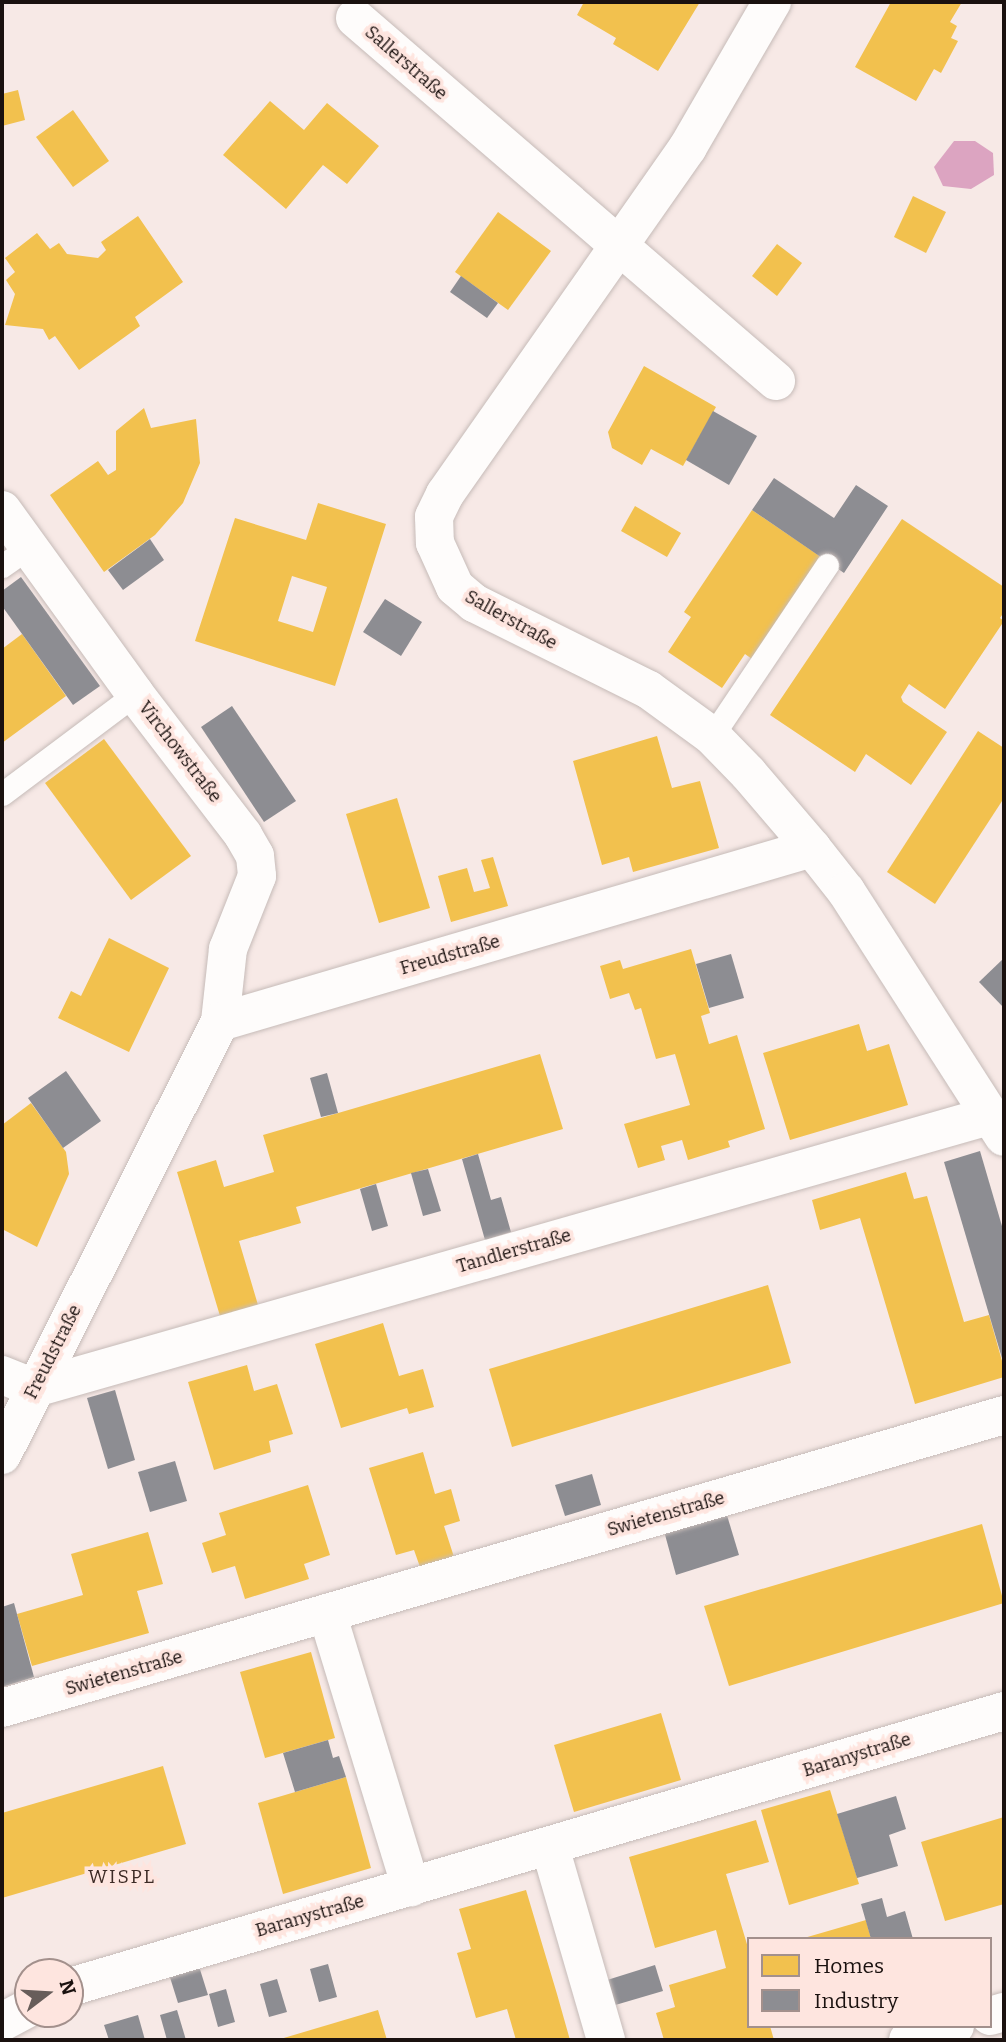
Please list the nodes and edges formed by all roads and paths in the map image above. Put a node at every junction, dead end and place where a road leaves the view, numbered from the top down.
1 (772, 2) edge
2 (355, 18) dead end
3 (617, 246) junction
4 (775, 381) dead end
5 (2, 510) edge
6 (15, 557) edge
7 (827, 565) dead end
8 (135, 694) junction
9 (712, 736) junction
10 (2, 794) edge
11 (812, 848) junction
12 (220, 1023) junction
13 (998, 1126) edge
14 (18, 1381) edge
15 (1004, 1415) edge
16 (2, 1455) edge
17 (327, 1613) junction
18 (2, 1708) edge
19 (1004, 1711) edge
20 (550, 1847) junction
21 (411, 1886) junction
22 (84, 1983) edge
23 (948, 2028) edge
24 (606, 2040) edge
25 (908, 2040) edge

1 - 3 street, Sallerstraße
2 - 3 street, Sallerstraße
3 - 4 street, Sallerstraße
3 - 9 street, Sallerstraße
5 - 6 street, Virchowstraße
6 - 8 street, Virchowstraße
7 - 9 lane
8 - 10 lane
8 - 12 street, Virchowstraße
9 - 11 street, Sallerstraße
11 - 12 street, Freudstraße
11 - 13 street
12 - 14 street, Freudstraße
13 - 14 street, Tandlerstraße
14 - 16 street, Freudstraße
15 - 17 street, Swietenstraße
17 - 18 street, Swietenstraße
17 - 21 street
19 - 20 street, Baranystraße
20 - 21 street, Baranystraße
20 - 24 street
21 - 22 street, Baranystraße
23 - 25 street

